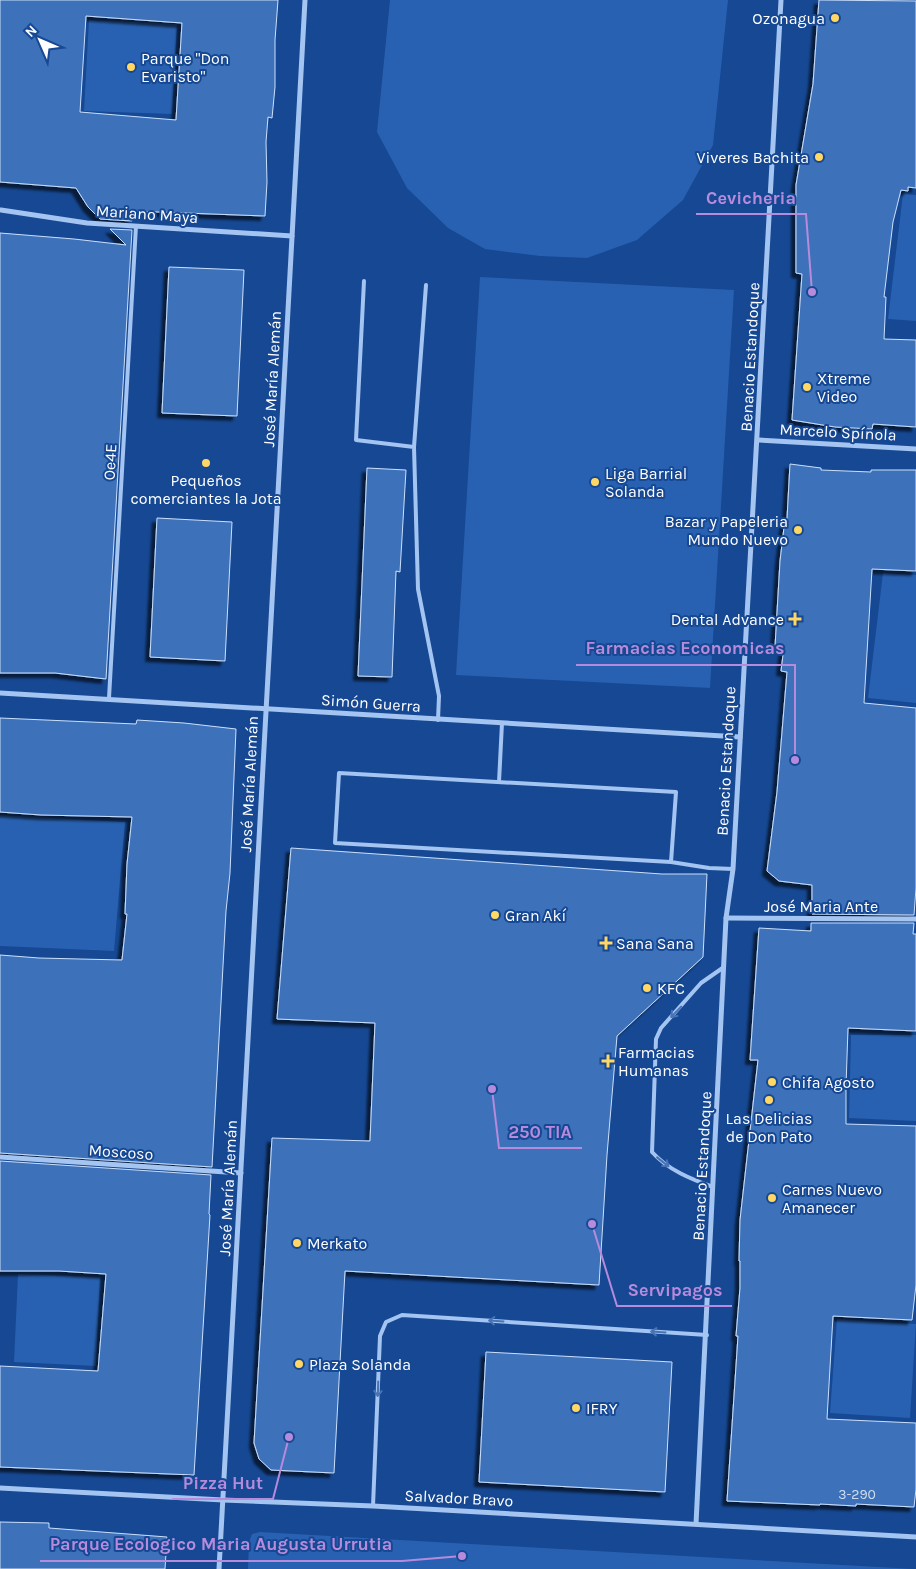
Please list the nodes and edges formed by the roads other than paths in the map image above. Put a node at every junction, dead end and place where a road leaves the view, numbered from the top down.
1 (305, 0) edge
2 (781, 0) edge
3 (1, 210) edge
4 (136, 226) junction
5 (292, 236) junction
6 (364, 280) dead end
7 (426, 285) dead end
8 (758, 440) junction
9 (414, 446) junction
10 (916, 449) edge
11 (0, 693) edge
12 (109, 698) junction
13 (266, 708) junction
14 (438, 720) junction
15 (502, 723) junction
16 (740, 738) junction
17 (499, 782) junction
18 (671, 862) junction
19 (733, 869) junction
20 (726, 918) junction
21 (916, 919) edge
22 (724, 967) junction
23 (0, 1157) edge
24 (241, 1173) junction
25 (714, 1188) junction
26 (707, 1335) junction
27 (0, 1488) edge
28 (223, 1500) junction
29 (374, 1506) junction
30 (696, 1524) junction
31 (916, 1537) edge
32 (219, 1569) edge

1 - 5 street, José María Alemán
2 - 8 street, Benacio Estandoque
3 - 4 street, Mariano Maya
4 - 5 street, Mariano Maya
4 - 12 lane, Oe4E
5 - 13 street, José María Alemán
6 - 9 lane
7 - 9 lane
8 - 10 street, Marcelo Spínola
8 - 16 street, Benacio Estandoque
9 - 14 lane
11 - 12 street, Simón Guerra
12 - 13 street, Simón Guerra
13 - 14 street, Simón Guerra
13 - 24 street, José María Alemán
14 - 15 street, Simón Guerra
15 - 16 street, Simón Guerra
15 - 17 lane
16 - 19 street, Benacio Estandoque
17 - 18 lane
17 - 18 lane
18 - 19 lane
19 - 20 street, Benacio Estandoque
20 - 21 street, José Maria Ante
20 - 22 street, Benacio Estandoque
22 - 25 street, Benacio Estandoque
22 -> 25 lane
23 - 24 street, Moscoso
24 - 28 street, José María Alemán
25 - 26 street, Benacio Estandoque
26 -> 29 lane
26 - 30 street, Benacio Estandoque
27 - 28 street, Salvador Bravo
28 - 29 street, Salvador Bravo
28 - 32 street, José María Alemán
29 - 30 street, Salvador Bravo
30 - 31 street, Salvador Bravo

